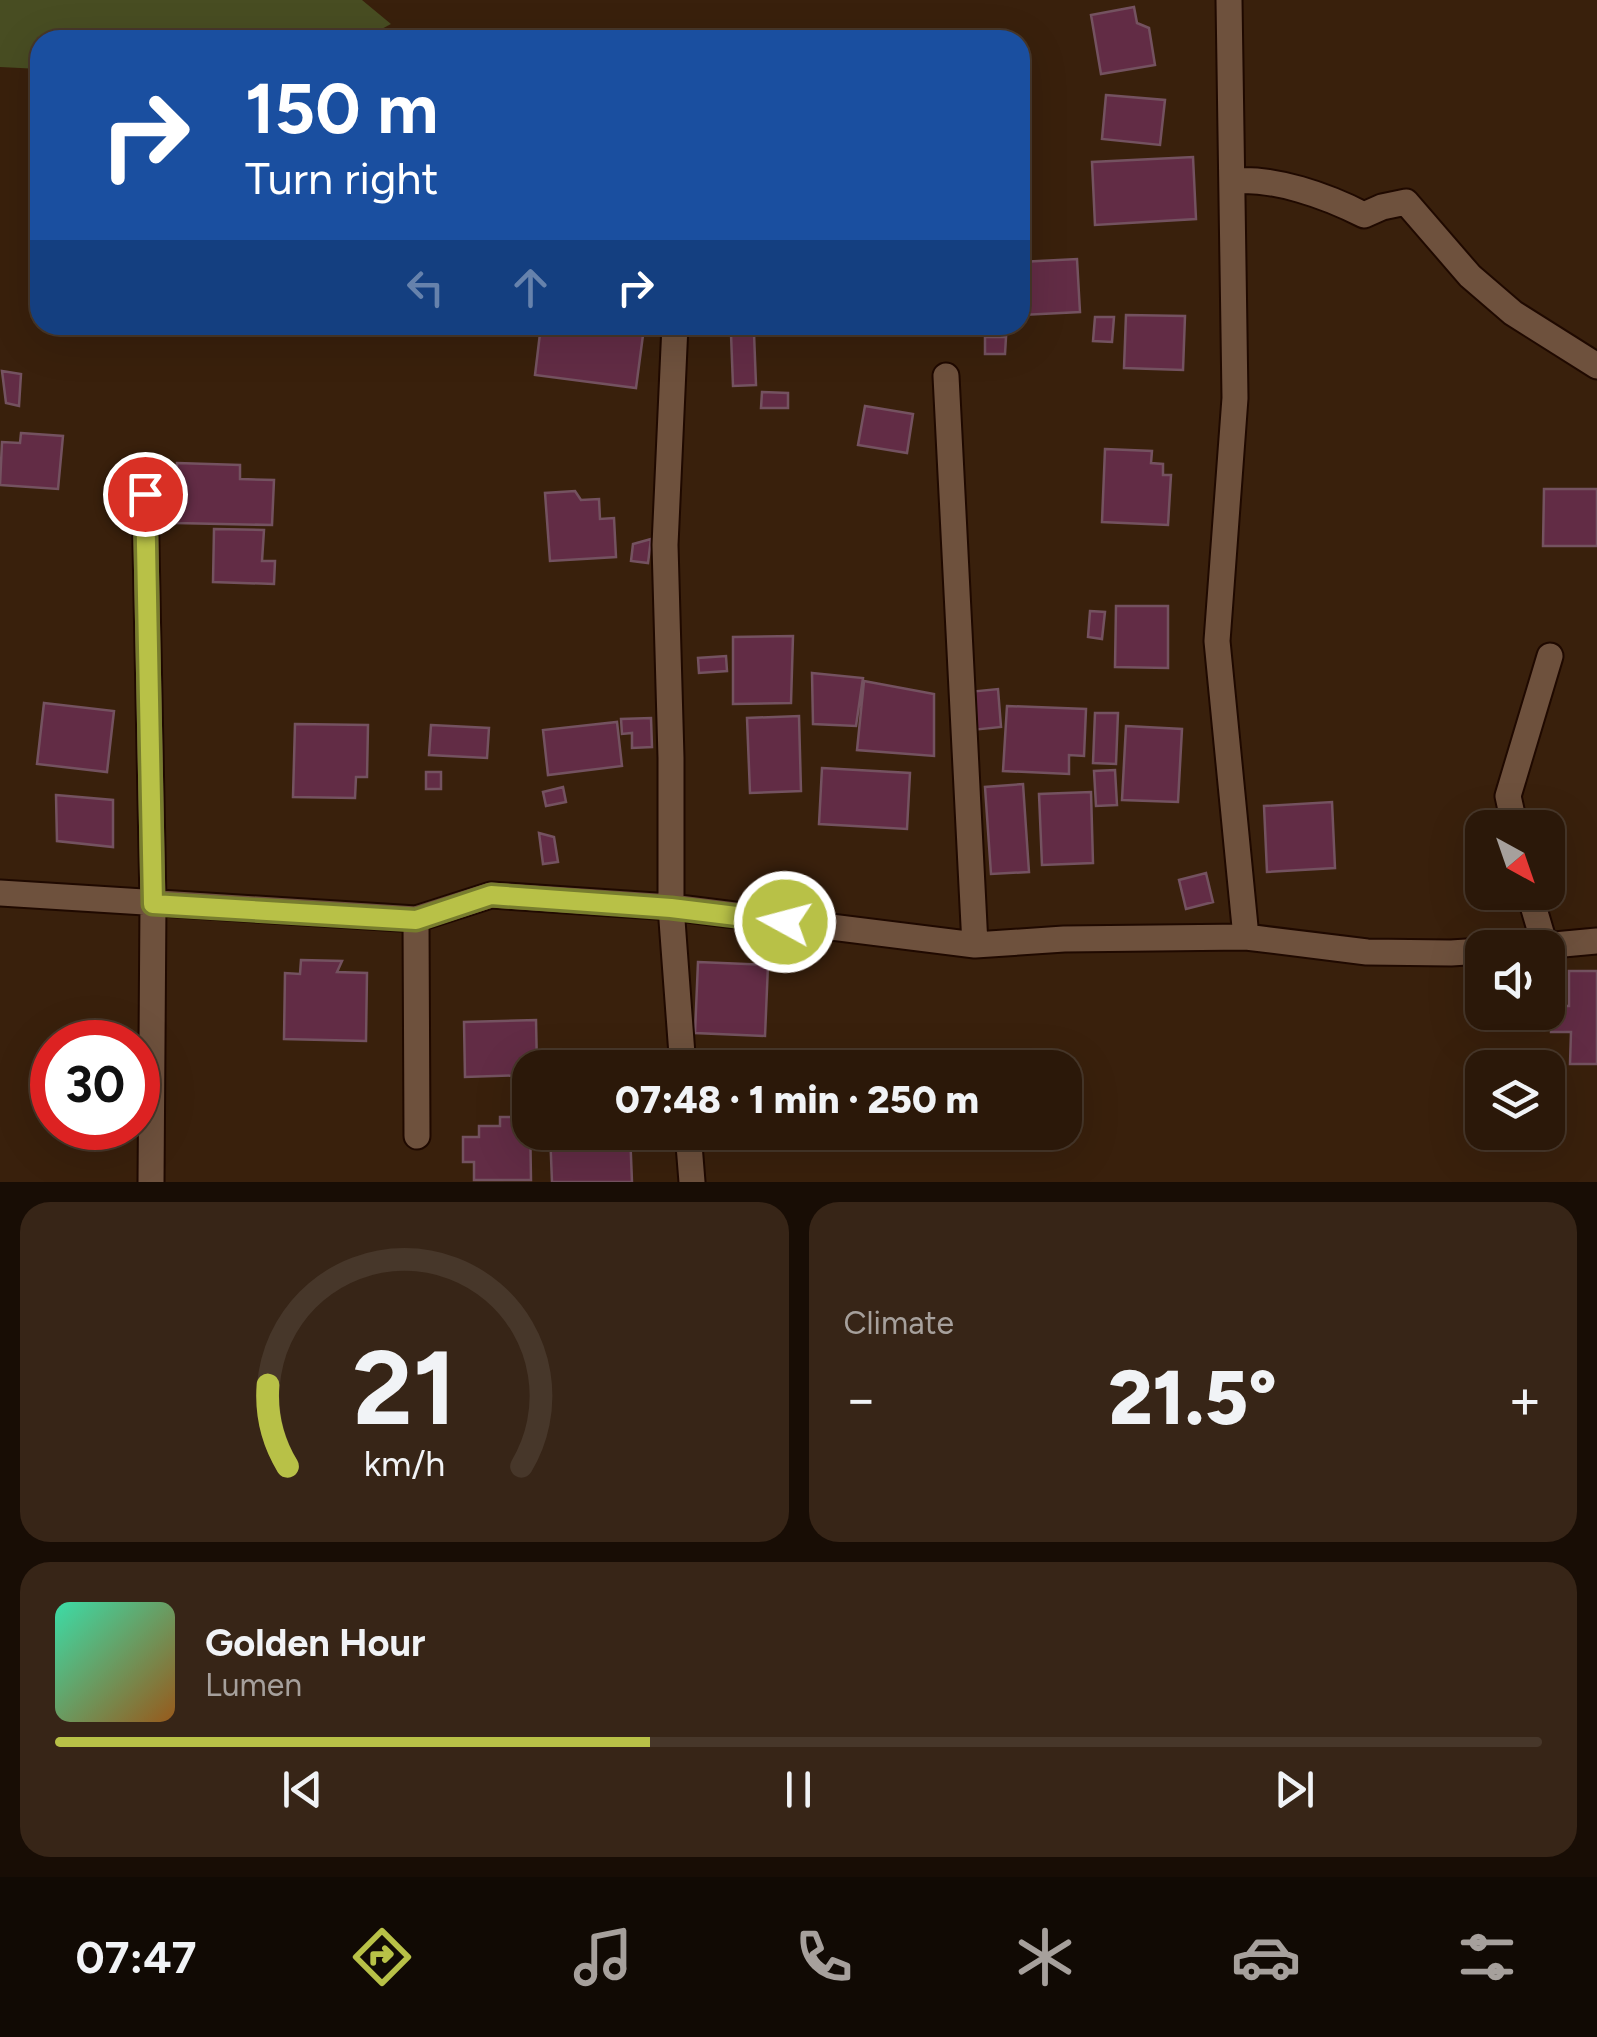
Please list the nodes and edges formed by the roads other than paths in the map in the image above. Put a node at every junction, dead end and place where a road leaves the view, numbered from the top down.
1 (1229, 0) edge
2 (1232, 180) junction
3 (675, 335) edge
4 (1597, 366) edge
5 (946, 376) dead end
6 (145, 494) dead end
7 (1550, 656) dead end
8 (1511, 810) edge
9 (0, 893) edge
10 (153, 904) junction
11 (671, 908) junction
12 (416, 920) junction
13 (1246, 937) junction
14 (1597, 942) edge
15 (1565, 944) edge
16 (976, 946) junction
17 (1465, 952) edge
18 (682, 1050) edge
19 (417, 1136) dead end
20 (689, 1150) edge
21 (151, 1182) edge
22 (692, 1182) edge

1 - 2 street
2 - 4 street
2 - 13 street
3 - 11 street
5 - 16 street
6 - 10 street
7 - 8 street
9 - 10 street
10 - 12 street
10 - 21 street
11 - 12 street
11 - 16 street
11 - 18 street
12 - 19 street
13 - 16 street
13 - 17 street
14 - 15 street
20 - 22 street

